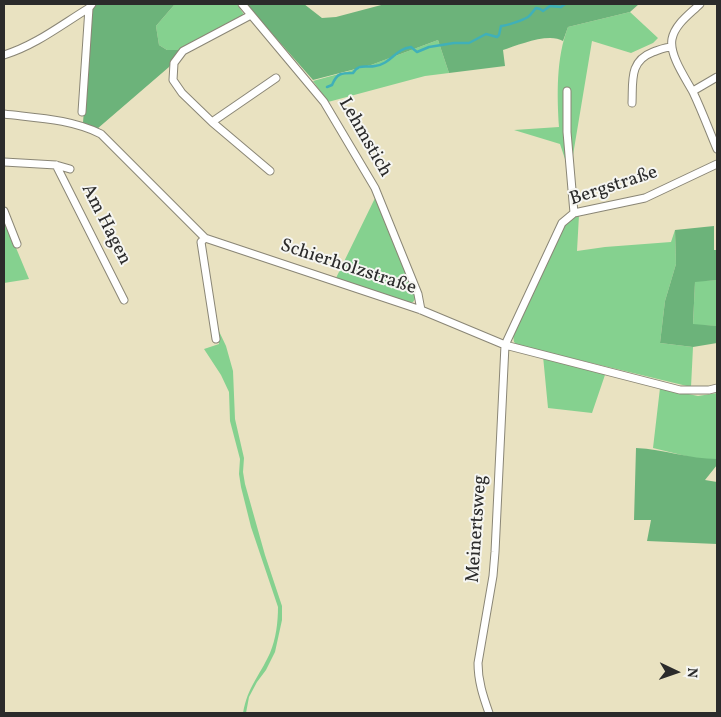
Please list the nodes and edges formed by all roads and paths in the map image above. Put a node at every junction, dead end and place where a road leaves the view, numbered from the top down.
1 (242, 4) edge
2 (700, 4) edge
3 (90, 6) edge
4 (251, 15) junction
5 (672, 47) junction
6 (4, 55) edge
7 (276, 78) dead end
8 (717, 78) edge
9 (567, 91) dead end
10 (693, 91) junction
11 (632, 102) dead end
12 (82, 112) dead end
13 (4, 114) edge
14 (212, 122) junction
15 (717, 149) edge
16 (4, 162) edge
17 (717, 164) edge
18 (56, 165) junction
19 (70, 169) dead end
20 (270, 171) dead end
21 (4, 211) edge
22 (574, 213) junction
23 (205, 238) junction
24 (17, 244) dead end
25 (124, 300) dead end
26 (421, 310) junction
27 (216, 339) dead end
28 (505, 345) junction
29 (717, 388) edge
30 (489, 713) edge

1 - 4 street, Lehmstich
2 - 5 street
3 - 6 street
3 - 12 street
4 - 14 street
4 - 26 street, Lehmstich
5 - 10 street
5 - 11 street
7 - 14 street
8 - 10 street
9 - 22 street
10 - 15 street
13 - 23 street, Schierholzstraße
14 - 20 street
16 - 18 street, Am Hagen
17 - 22 street, Bergstraße
18 - 19 street, Am Hagen
18 - 25 street, Am Hagen
21 - 24 street
22 - 28 street, Bergstraße
23 - 26 street, Schierholzstraße
23 - 27 street
26 - 28 street, Schierholzstraße
28 - 29 street, Schierholzstraße
28 - 30 street, Meinertsweg

